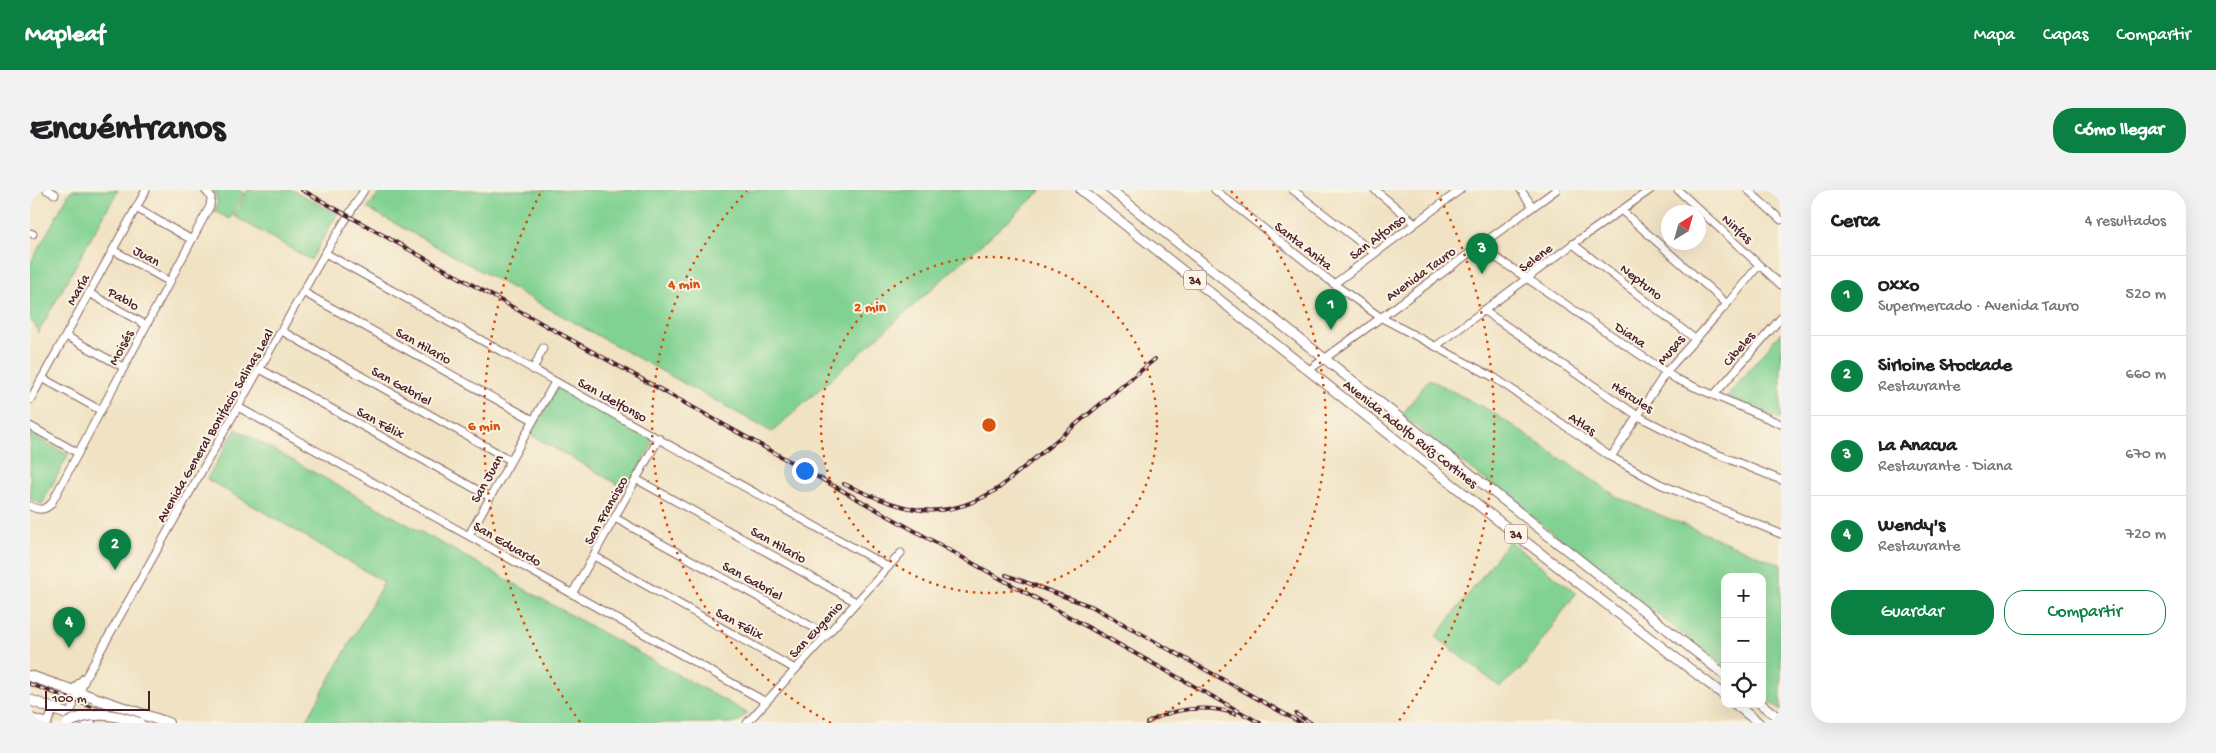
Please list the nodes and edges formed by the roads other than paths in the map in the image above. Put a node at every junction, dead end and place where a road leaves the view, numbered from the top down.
1 (47, 190) edge
2 (146, 190) edge
3 (205, 190) edge
4 (364, 190) edge
5 (1081, 190) edge
6 (1110, 190) edge
7 (1215, 190) edge
8 (1294, 190) edge
9 (1375, 190) edge
10 (1459, 190) edge
11 (1521, 190) edge
12 (1556, 190) edge
13 (1650, 190) edge
14 (1678, 190) edge
15 (1748, 190) edge
16 (1122, 193) edge
17 (55, 194) dead end
18 (1532, 206) junction
19 (136, 208) junction
20 (1621, 210) junction
21 (1781, 220) edge
22 (1415, 223) junction
23 (192, 240) junction
24 (1573, 244) junction
25 (1478, 246) junction
26 (113, 250) junction
27 (325, 253) junction
28 (1374, 253) junction
29 (1759, 265) junction
30 (1527, 279) junction
31 (170, 282) junction
32 (1334, 284) junction
33 (1781, 285) edge
34 (303, 292) junction
35 (89, 293) junction
36 (1727, 304) junction
37 (1483, 310) junction
38 (1380, 317) junction
39 (1781, 318) edge
40 (146, 325) junction
41 (282, 331) junction
42 (66, 336) junction
43 (1695, 339) junction
44 (1436, 346) junction
45 (543, 348) dead end
46 (1323, 359) junction
47 (123, 367) junction
48 (260, 369) junction
49 (533, 370) junction
50 (1309, 370) junction
51 (1666, 372) junction
52 (42, 378) junction
53 (556, 382) junction
54 (1714, 395) junction
55 (30, 400) edge
56 (238, 408) junction
57 (100, 410) junction
58 (1638, 416) junction
59 (532, 420) junction
60 (1781, 424) edge
61 (30, 426) edge
62 (659, 438) junction
63 (78, 453) junction
64 (1611, 458) junction
65 (510, 460) junction
66 (636, 479) junction
67 (1781, 480) edge
68 (490, 497) junction
69 (30, 506) edge
70 (615, 518) junction
71 (1781, 534) edge
72 (469, 535) junction
73 (901, 552) dead end
74 (594, 556) junction
75 (888, 567) junction
76 (572, 594) junction
77 (856, 602) junction
78 (827, 635) junction
79 (795, 669) junction
80 (1721, 672) edge
81 (30, 676) edge
82 (77, 691) junction
83 (1721, 693) edge
84 (30, 700) edge
85 (766, 702) junction
86 (1740, 708) edge
87 (1766, 708) edge
88 (54, 710) junction
89 (131, 710) junction
90 (30, 717) edge
91 (67, 720) edge
92 (1781, 720) edge
93 (752, 722) edge
94 (47, 723) edge
95 (90, 723) edge
96 (113, 723) edge
97 (139, 723) edge
98 (168, 723) edge
99 (1759, 723) edge

1 - 17 street
2 - 19 street, María
3 - 23 street, Moisés
4 - 27 street, Avenida General Bonifacio Salinas Leal
5 - 50 main road, Avenida Adolfo Ruíz Cortines / 34
6 - 16 main road, Avenida Adolfo Ruíz Cortines / 34
7 - 32 street, Santa Anita
8 - 28 street
9 - 22 street
10 - 22 street, San Alfonso
11 - 18 street
12 - 18 street, Avenida Tauro
13 - 20 street, Selene
14 - 29 street, Ninfas
15 - 21 street
16 - 46 main road, Avenida Adolfo Ruíz Cortines / 34
18 - 25 street, Avenida Tauro
19 - 23 street
19 - 26 street, María
20 - 24 street, Selene
20 - 36 street
22 - 28 street, San Alfonso
23 - 31 street, Moisés
24 - 30 street, Selene
24 - 43 street, Neptuno
25 - 30 street, Diana
25 - 38 street, Avenida Tauro
26 - 31 street, Juan
26 - 35 street, María
27 - 34 street, Avenida General Bonifacio Salinas Leal
27 - 49 street, San Idelfonso
28 - 32 street, San Alfonso
29 - 33 street, Ninfas
29 - 36 street, Musas
30 - 37 street, Selene
30 - 51 street, Diana
31 - 40 street, Moisés
32 - 38 street, Santa Anita
34 - 41 street, Avenida General Bonifacio Salinas Leal
34 - 59 street, San Hilario
35 - 40 street, Pablo
35 - 42 street, María
36 - 43 street, Musas
37 - 44 street, Selene
37 - 58 street, Hércules
38 - 44 street, Atlas
38 - 46 street, Avenida Tauro
39 - 54 street, Cibeles
40 - 47 street, Moisés
41 - 48 street, Avenida General Bonifacio Salinas Leal
41 - 65 street, San Gabriel
42 - 47 street
42 - 52 street, María
43 - 51 street, Musas
44 - 64 street, Atlas
45 - 49 street
46 - 50 street, Avenida Tauro
46 - 80 main road, Avenida Adolfo Ruíz Cortines / 34
47 - 57 street, Moisés
48 - 56 street, Avenida General Bonifacio Salinas Leal
48 - 68 street, San Félix
49 - 53 street, San Idelfonso
50 - 83 main road, Avenida Adolfo Ruíz Cortines / 34
51 - 54 street, Diana
51 - 58 street, Musas
52 - 55 street, María
52 - 57 street
53 - 59 street, San Juan
53 - 62 street, San Idelfonso
54 - 60 street, Diana
56 - 72 street, San Eduardo
56 - 82 street, Avenida General Bonifacio Salinas Leal
57 - 63 street, Moisés
58 - 64 street, Musas
58 - 67 street, Hércules
59 - 65 street, San Juan
61 - 63 street
62 - 66 street, San Francisco
62 - 75 street, San Idelfonso
63 - 69 street, Moisés
64 - 71 street, Atlas
65 - 68 street, San Juan
66 - 70 street, San Francisco
66 - 77 street, San Hilario
68 - 72 street, San Juan
70 - 74 street, San Francisco
70 - 78 street, San Gabriel
72 - 76 street, San Eduardo
73 - 75 street, San Eugenio
74 - 76 street, San Francisco
74 - 79 street, San Félix
75 - 77 street, San Eugenio
76 - 85 street, San Eduardo
77 - 78 street, San Eugenio
78 - 79 street, San Eugenio
79 - 85 street, San Eugenio
81 - 82 highway
82 - 88 street, Avenida General Bonifacio Salinas Leal
82 - 89 highway
82 - 91 street, Avenida General Bonifacio Salinas Leal
84 - 88 highway
85 - 93 street, San Eugenio
86 - 99 main road
87 - 92 main road
88 - 91 highway
88 - 94 street, Avenida General Bonifacio Salinas Leal
89 - 96 highway
89 - 98 highway
90 - 94 street
91 - 95 highway
91 - 97 highway, bridge

